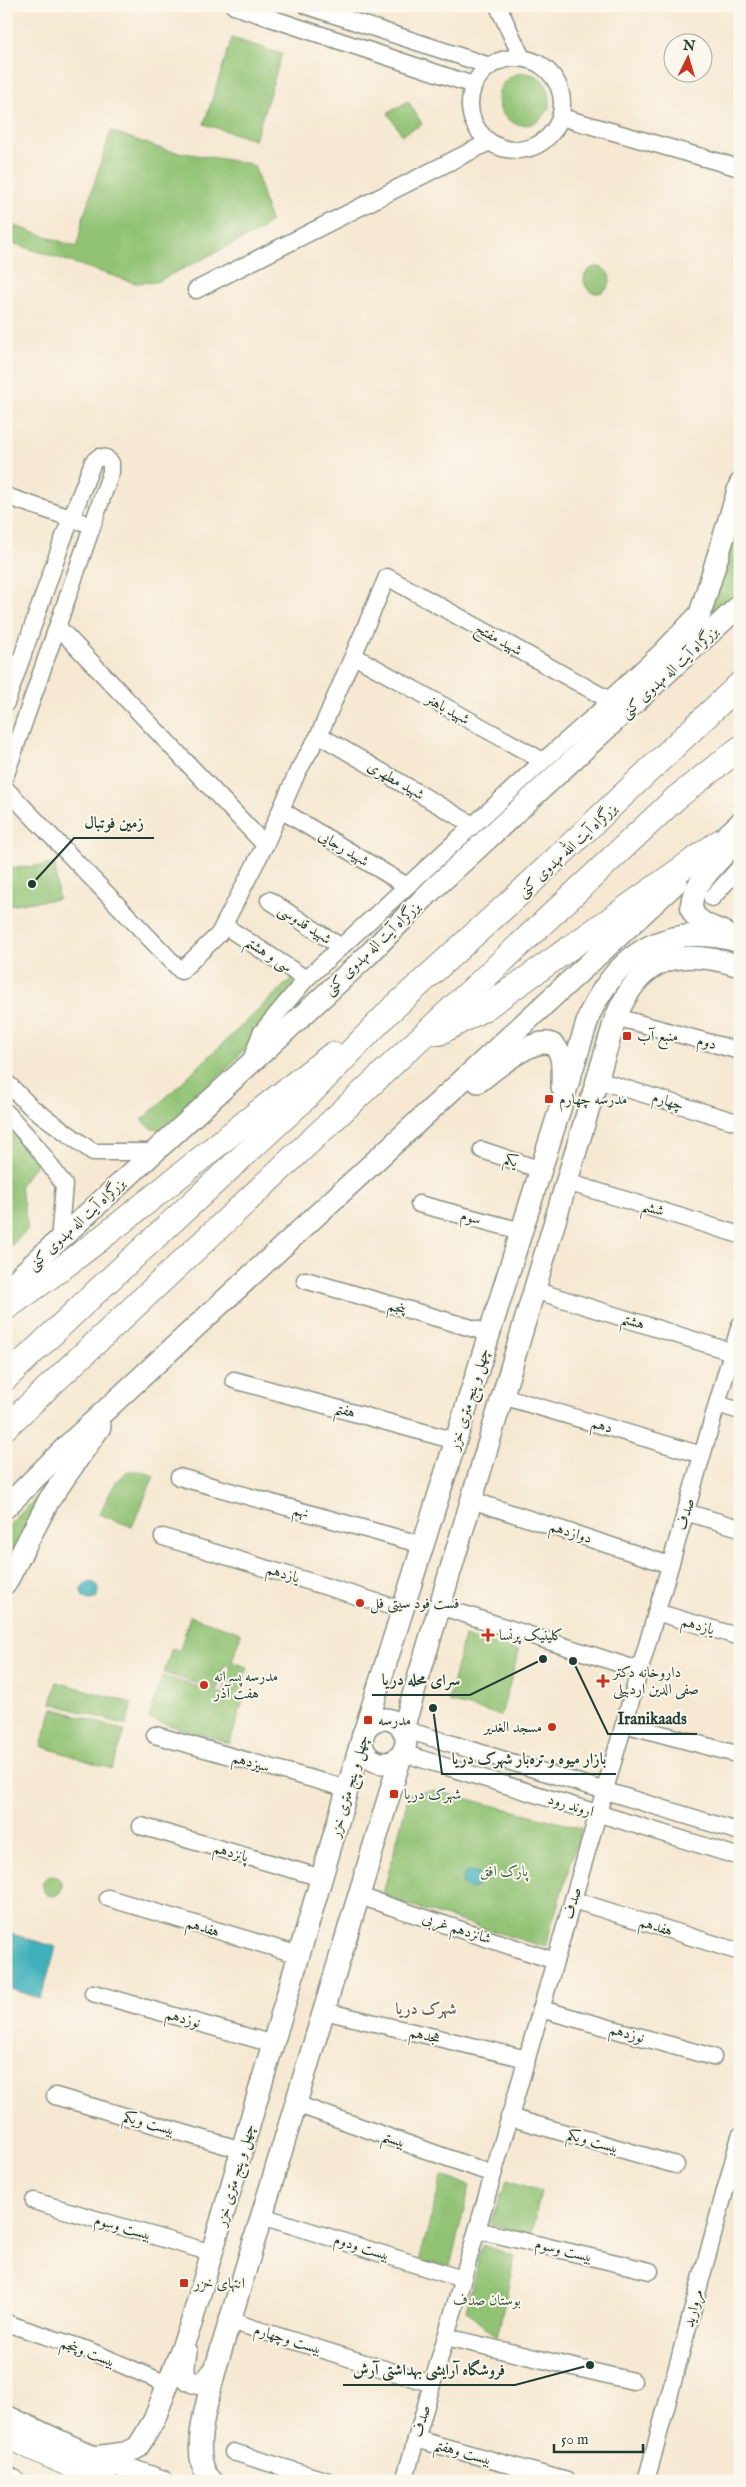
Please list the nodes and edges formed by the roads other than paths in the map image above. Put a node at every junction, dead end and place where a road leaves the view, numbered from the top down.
1 (234, 6) edge
2 (307, 6) edge
3 (498, 6) edge
4 (522, 58) junction
5 (490, 66) junction
6 (473, 85) junction
7 (561, 117) junction
8 (489, 142) junction
9 (740, 168) edge
10 (196, 290) dead end
11 (740, 484) edge
12 (6, 496) edge
13 (71, 518) junction
14 (93, 526) junction
15 (740, 605) edge
16 (58, 627) junction
17 (354, 656) junction
18 (681, 661) junction
19 (642, 674) junction
20 (11, 676) edge
21 (38, 684) junction
22 (740, 684) edge
23 (612, 701) junction
24 (6, 703) edge
25 (632, 706) junction
26 (319, 735) junction
27 (740, 748) edge
28 (543, 761) junction
29 (6, 774) edge
30 (6, 789) edge
31 (281, 810) dead end
32 (740, 823) edge
33 (474, 825) junction
34 (729, 839) edge
35 (266, 845) junction
36 (739, 870) edge
37 (407, 886) junction
38 (712, 898) dead end
39 (269, 900) dead end
40 (231, 930) dead end
41 (736, 940) edge
42 (341, 947) junction
43 (644, 960) junction
44 (732, 963) edge
45 (306, 979) junction
46 (390, 1011) junction
47 (616, 1017) junction
48 (411, 1048) junction
49 (740, 1051) edge
50 (250, 1063) junction
51 (597, 1080) junction
52 (6, 1082) edge
53 (563, 1100) junction
54 (6, 1112) edge
55 (740, 1123) edge
56 (400, 1138) junction
57 (482, 1150) dead end
58 (154, 1152) junction
59 (541, 1170) junction
60 (566, 1182) junction
61 (420, 1204) dead end
62 (522, 1231) junction
63 (740, 1235) edge
64 (59, 1240) junction
65 (305, 1280) dead end
66 (534, 1290) junction
67 (6, 1292) edge
68 (6, 1308) edge
69 (740, 1325) edge
70 (489, 1334) junction
71 (732, 1352) junction
72 (6, 1378) edge
73 (234, 1380) dead end
74 (502, 1396) junction
75 (120, 1399) junction
76 (717, 1404) junction
77 (740, 1411) edge
78 (6, 1427) edge
79 (456, 1441) junction
80 (702, 1454) junction
81 (179, 1476) dead end
82 (471, 1500) junction
83 (6, 1507) edge
84 (685, 1512) junction
85 (740, 1528) edge
86 (163, 1536) dead end
87 (423, 1545) junction
88 (670, 1565) junction
89 (6, 1583) edge
90 (439, 1606) junction
91 (403, 1610) junction
92 (656, 1612) junction
93 (740, 1637) edge
94 (639, 1670) junction
95 (624, 1724) junction
96 (403, 1729) junction
97 (155, 1735) dead end
98 (363, 1736) junction
99 (402, 1754) junction
100 (740, 1755) edge
101 (348, 1789) junction
102 (604, 1791) junction
103 (598, 1813) junction
104 (141, 1826) dead end
105 (740, 1832) edge
106 (740, 1856) edge
107 (322, 1878) junction
108 (359, 1896) junction
109 (108, 1898) dead end
110 (573, 1900) junction
111 (740, 1952) edge
112 (299, 1955) junction
113 (555, 1961) junction
114 (93, 1993) dead end
115 (541, 2008) junction
116 (324, 2011) junction
117 (273, 2044) junction
118 (713, 2057) dead end
119 (526, 2058) junction
120 (55, 2096) dead end
121 (296, 2104) junction
122 (509, 2118) junction
123 (740, 2136) edge
124 (242, 2150) junction
125 (676, 2164) dead end
126 (493, 2174) junction
127 (34, 2201) dead end
128 (262, 2216) junction
129 (477, 2230) junction
130 (212, 2253) junction
131 (650, 2271) dead end
132 (462, 2279) junction
133 (230, 2321) junction
134 (6, 2323) edge
135 (191, 2324) junction
136 (446, 2337) junction
137 (216, 2370) junction
138 (633, 2382) dead end
139 (432, 2384) junction
140 (168, 2385) junction
141 (6, 2416) edge
142 (6, 2436) edge
143 (416, 2439) junction
144 (232, 2452) dead end
145 (94, 2457) junction
146 (6, 2478) edge
147 (12, 2481) edge
148 (105, 2481) edge
149 (162, 2481) edge
150 (212, 2481) edge
151 (328, 2481) edge
152 (404, 2481) edge
153 (567, 2481) edge
154 (646, 2481) edge

1 - 6 street
2 - 5 street
3 - 4 street
4 - 5 street
4 - 7 street
5 - 6 street
6 - 8 street
7 - 8 street
7 - 9 street
8 - 10 street
11 - 19 main road
12 - 13 street
13 - 14 street
13 - 14 street
13 - 20 street
14 - 16 street
15 - 18 main road, بزرگراه آیت اله مهدوی کنی
16 - 21 street
16 - 35 street
17 - 23 street, شهید مفتح
17 - 26 street
17 - 28 street, شهید باهنر
18 - 19 main road
18 - 25 main road, بزرگراه آیت اله مهدوی کنی
19 - 23 main road
19 - 25 main road
20 - 21 street
20 - 24 street
21 - 29 street
22 - 46 highway, بزرگراه آیت الله مهدوی کنی
23 - 28 street
25 - 50 main road, بزرگراه آیت اله مهدوی کنی
26 - 33 street, شهید مطهری
26 - 35 street
27 - 48 highway
28 - 33 street
30 - 35 street
31 - 37 street, شهید رجایی
32 - 34 main road
33 - 37 street
34 - 41 main road
34 - 48 highway
34 - 56 main road
36 - 38 street
37 - 42 street
39 - 42 street, شهید قدوسی
40 - 45 street, سی و هشتم
41 - 43 main road
41 - 44 main road
42 - 45 street
43 - 44 main road
43 - 47 main road, چهل و پنج متری خزر
43 - 53 main road, چهل و پنج متری خزر
45 - 50 street
46 - 68 highway
46 - 72 highway
47 - 49 street, دوم
47 - 51 main road, چهل و پنج متری خزر
48 - 78 highway
50 - 58 main road, بزرگراه آیت اله مهدوی کنی
51 - 55 street, چهارم
51 - 60 main road, چهل و پنج متری خزر
52 - 58 street
53 - 56 main road
53 - 59 main road, چهل و پنج متری خزر
54 - 64 street
56 - 75 main road
57 - 59 street, یکم
58 - 64 main road, بزرگراه آیت اله مهدوی کنی
59 - 62 main road, چهل و پنج متری خزر
60 - 63 street, ششم
60 - 66 main road, چهل و پنج متری خزر
61 - 62 street, سوم
62 - 70 main road, چهل و پنج متری خزر
64 - 67 main road, بزرگراه آیت اله مهدوی کنی
65 - 70 street, پنجم
66 - 71 street, هشتم
66 - 74 main road, چهل و پنج متری خزر
69 - 71 street, صدف
70 - 79 main road, چهل و پنج متری خزر
71 - 76 street, صدف
73 - 79 street, هفتم
74 - 80 street, دهم
74 - 82 main road, چهل و پنج متری خزر
75 - 83 main road
75 - 89 main road
76 - 77 street
76 - 80 street, صدف
79 - 87 main road, چهل و پنج متری خزر
80 - 84 street, صدف
81 - 87 street, نهم
82 - 88 street, دوازدهم
82 - 90 main road, چهل و پنج متری خزر
84 - 85 street
84 - 88 street, صدف
86 - 91 street, یازدهم
87 - 91 main road, چهل و پنج متری خزر
88 - 92 street, صدف
90 - 94 street
90 - 96 main road, چهل و پنج متری خزر
91 - 98 main road, چهل و پنج متری خزر
92 - 93 street, یازدهم
92 - 94 street, صدف
94 - 95 street, صدف
95 - 100 street
95 - 102 street, صدف
96 - 98 main road
96 - 99 main road
96 - 102 street, اروند رود
97 - 101 street, سیزدهم
98 - 99 main road
98 - 101 main road, چهل و پنج متری خزر
99 - 103 street, اروند رود
99 - 108 main road
101 - 107 main road, چهل و پنج متری خزر
102 - 103 street, صدف
102 - 105 street, اروند رود
103 - 106 street, اروند رود
103 - 110 street, صدف
104 - 107 street, پانزدهم
107 - 112 main road, چهل و پنج متری خزر
108 - 113 street, شانزدهم غربی
108 - 116 main road
109 - 112 street, هفدهم
110 - 111 street, هفدهم
110 - 113 street, صدف
112 - 117 main road, چهل و پنج متری خزر
113 - 115 street, صدف
114 - 117 street, نوزدهم
115 - 118 street, نوزدهم
115 - 119 street, صدف
116 - 119 street, هجدهم
116 - 121 main road
117 - 124 main road, چهل و پنج متری خزر
119 - 122 street, صدف
120 - 124 street, بیست ویکم
121 - 126 street, بیستم
121 - 128 main road
122 - 125 street, بیست ویکم
122 - 126 street, صدف
123 - 154 street, مروارید
124 - 130 main road, چهل و پنج متری خزر
126 - 129 street, صدف
127 - 130 street, بیست وسوم
128 - 132 street, بیست ودوم
128 - 133 main road
129 - 131 street, بیست وسوم
129 - 132 street, صدف
130 - 135 main road, چهل و پنج متری خزر
132 - 136 street, صدف
133 - 137 main road
133 - 139 street, بیست وچهارم
134 - 140 street, بیست وپنجم
135 - 137 main road
135 - 140 main road, چهل و پنج متری خزر
136 - 138 street
136 - 139 street, صدف
137 - 150 main road
139 - 143 street, صدف
140 - 145 main road, چهل و پنج متری خزر
141 - 145 main road
142 - 148 highway
143 - 152 street, صدف
143 - 153 street, بیست وهفتم
144 - 151 street
145 - 149 main road
146 - 147 highway

